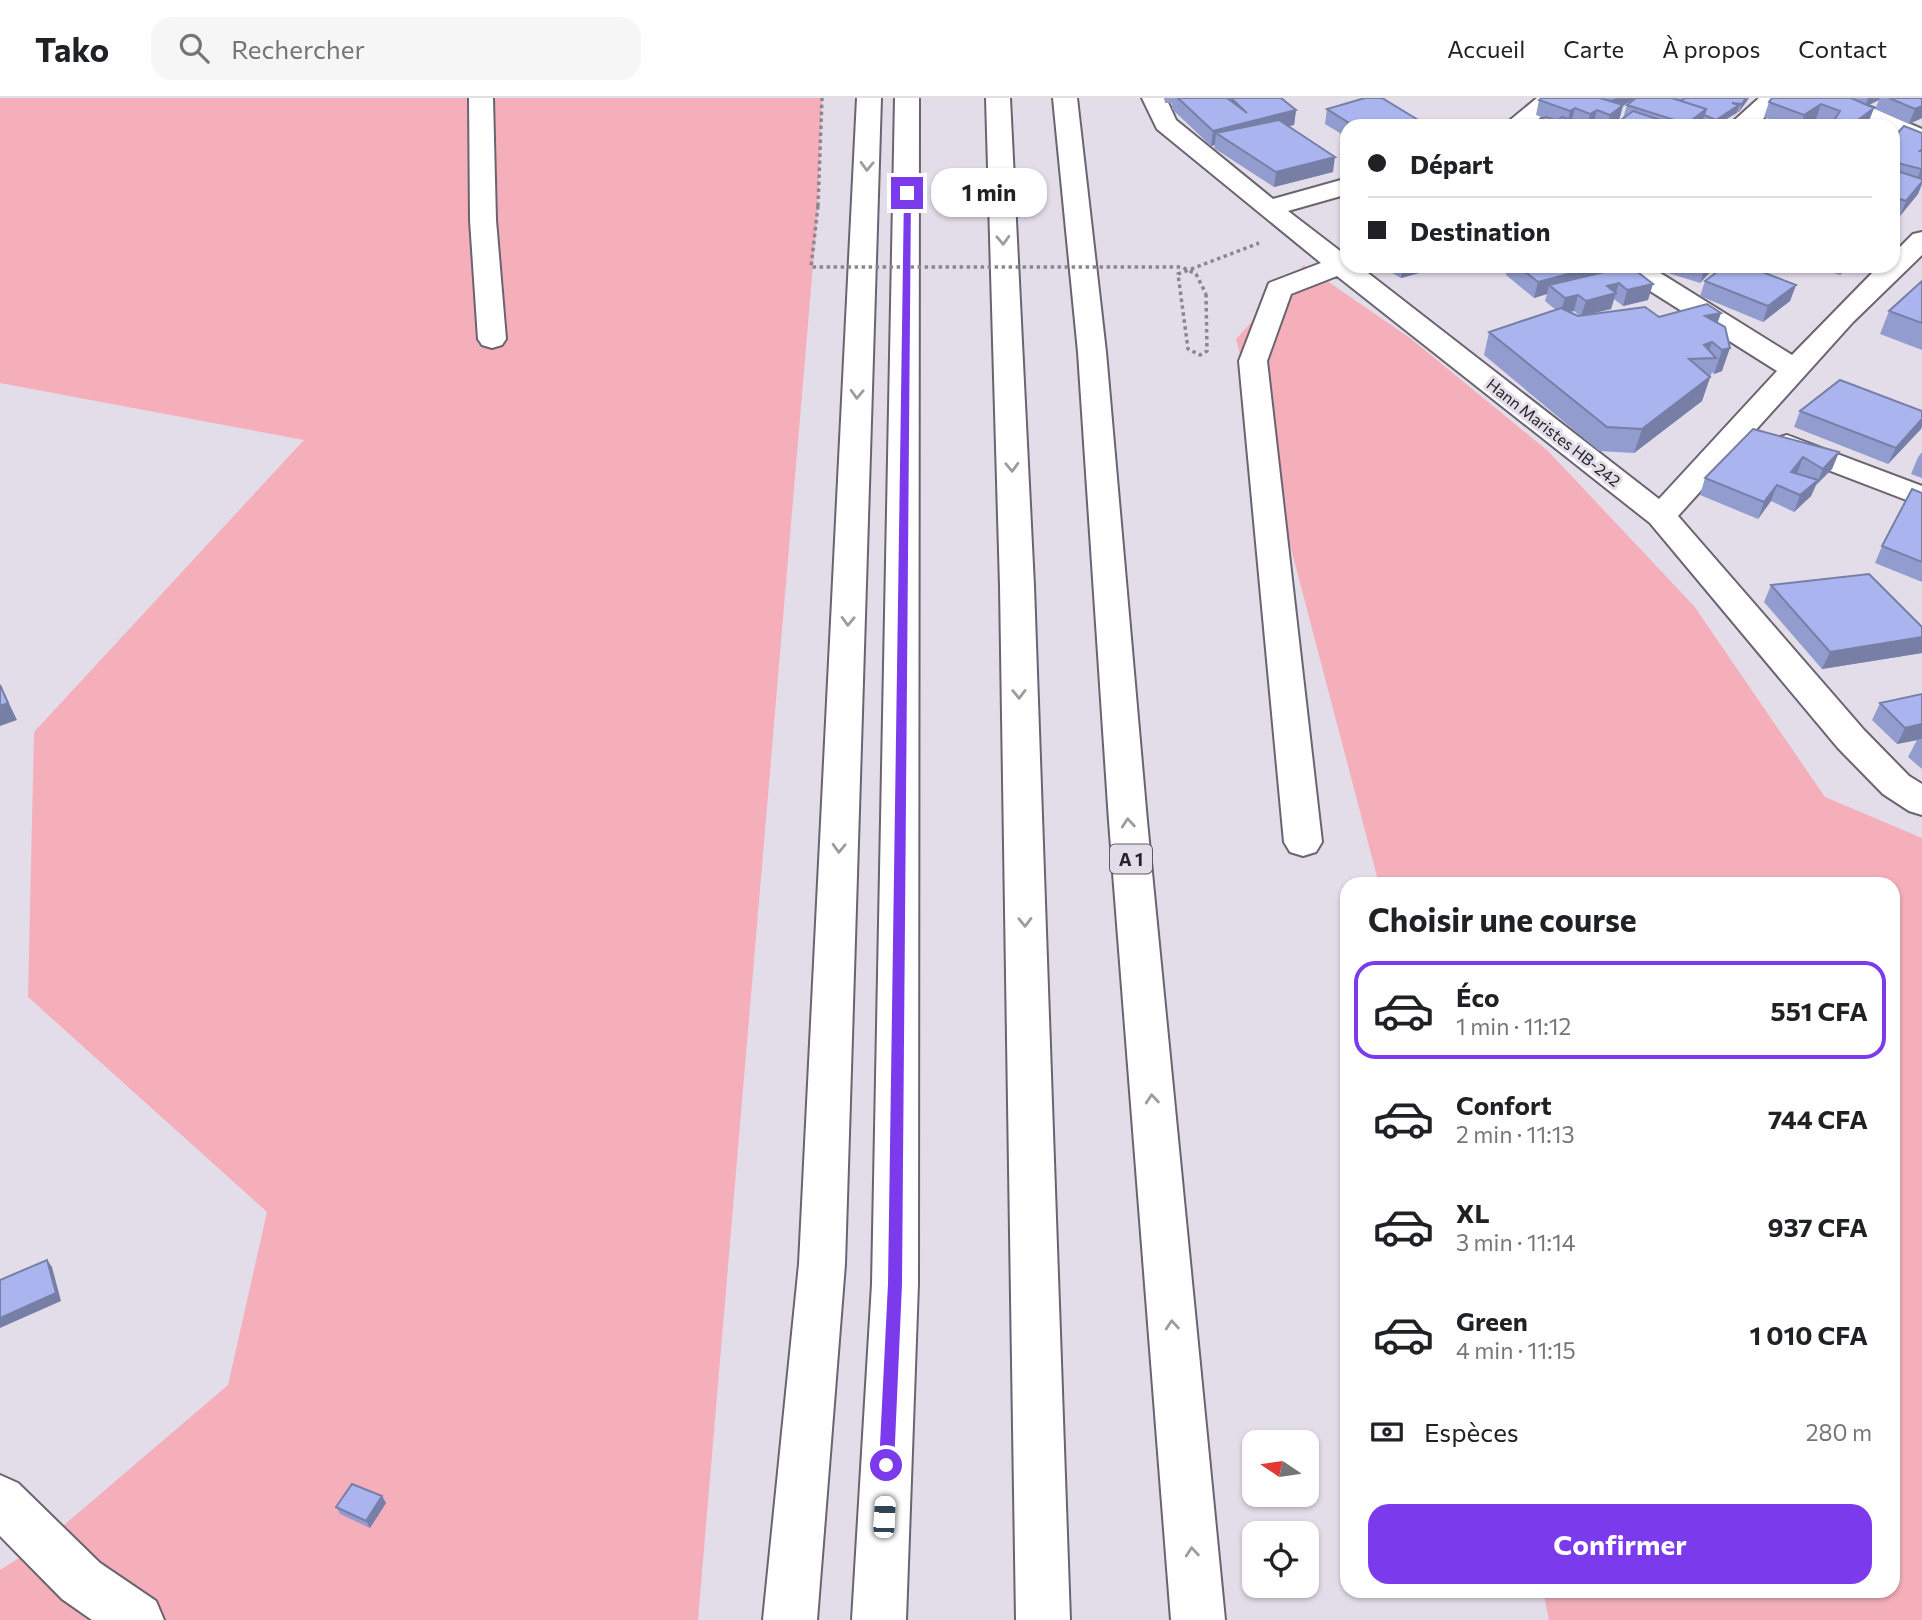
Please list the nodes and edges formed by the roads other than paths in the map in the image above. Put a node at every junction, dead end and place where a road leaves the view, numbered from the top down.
1 (481, 98) edge
2 (869, 98) edge
3 (907, 98) edge
4 (998, 98) edge
5 (1065, 98) edge
6 (1154, 98) edge
7 (1552, 98) edge
8 (1774, 98) edge
9 (1830, 98) edge
10 (1524, 119) edge
11 (1748, 119) edge
12 (1878, 119) edge
13 (1900, 128) edge
14 (1922, 138) edge
15 (1340, 188) edge
16 (1268, 208) junction
17 (1922, 240) edge
18 (1900, 262) edge
19 (1340, 265) joint
20 (1350, 273) edge
21 (1641, 273) edge
22 (1890, 273) edge
23 (492, 339) dead end
24 (1794, 370) junction
25 (1743, 427) junction
26 (1922, 496) edge
27 (1661, 516) junction
28 (1922, 802) edge
29 (1303, 842) dead end
30 (0, 1500) edge
31 (136, 1620) edge
32 (790, 1620) edge
33 (879, 1620) edge
34 (1043, 1620) edge
35 (1198, 1620) edge

1 - 23 main road
2 -> 32 main road
3 - 33 main road
4 -> 34 main road
35 -> 5 main road, A 1
6 - 16 main road, Hann Maristes HB-242
7 - 10 main road
8 - 11 main road
9 - 12 main road
13 - 14 main road
15 - 16 main road
16 - 19 main road, Hann Maristes HB-242
17 - 18 main road
19 - 29 main road
20 - 27 main road, Hann Maristes HB-242
21 - 24 main road
22 - 24 main road
24 - 25 main road
25 - 26 main road
25 - 27 main road
27 - 28 main road, Hann Maristes HB-242
30 - 31 main road

